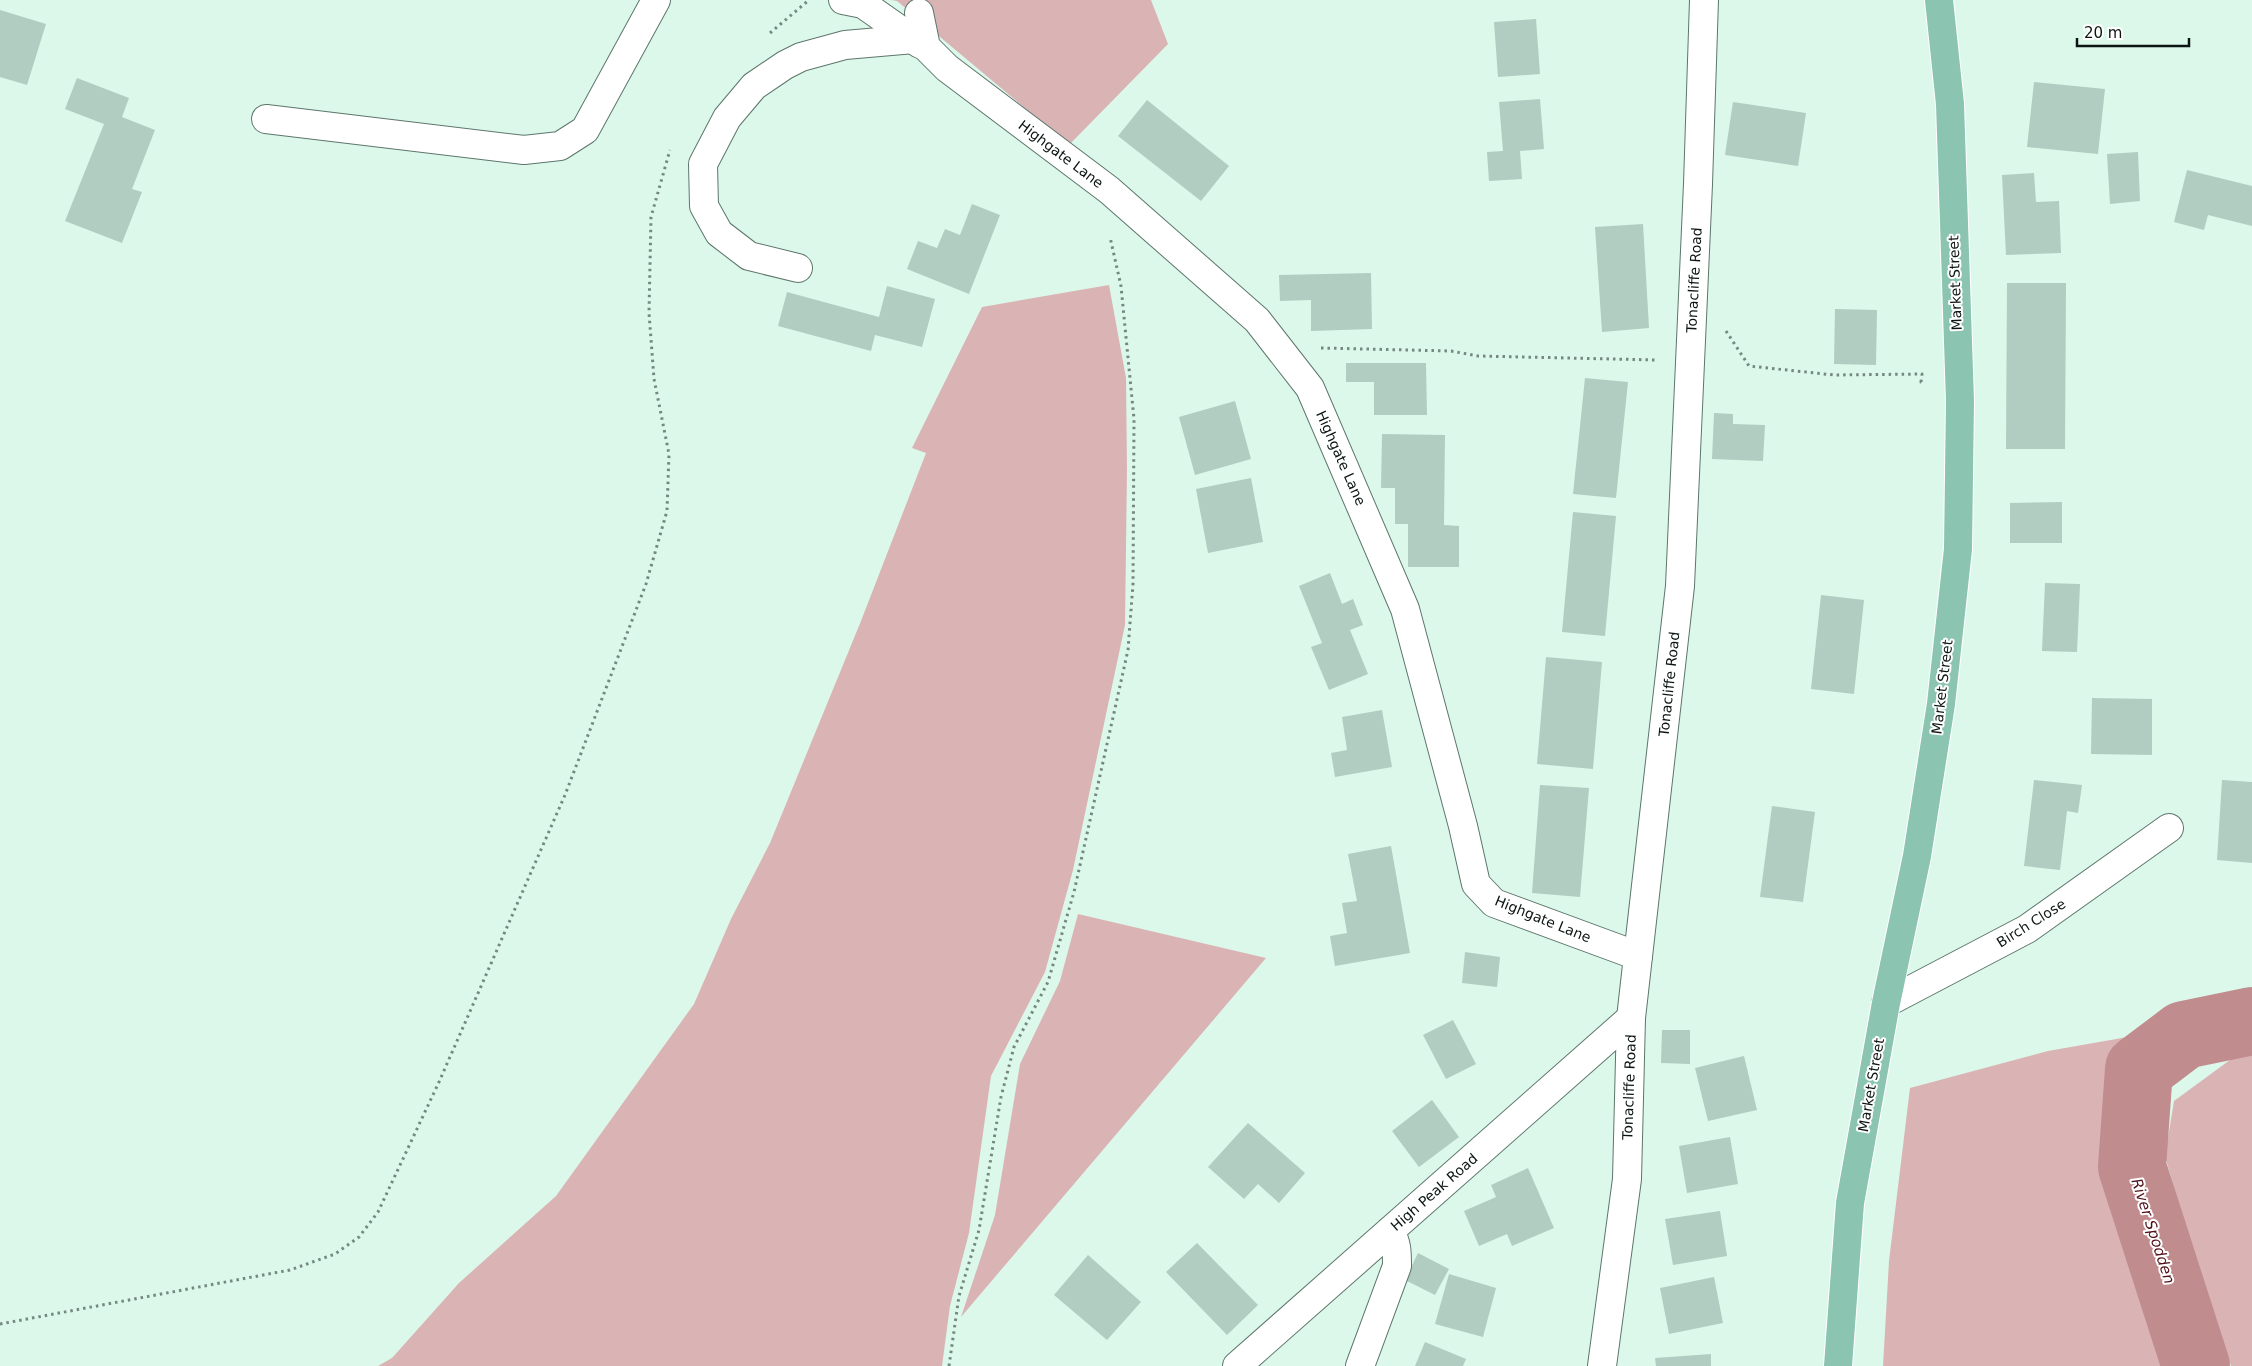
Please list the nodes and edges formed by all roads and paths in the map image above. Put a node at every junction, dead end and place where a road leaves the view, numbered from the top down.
1 (656, 0) edge
2 (810, 0) edge
3 (843, 0) edge
4 (1704, 0) edge
5 (1940, 0) edge
6 (919, 33) junction
7 (763, 38) dead end
8 (266, 119) dead end
9 (673, 144) dead end
10 (1109, 190) junction
11 (798, 268) dead end
12 (1692, 315) junction
13 (1278, 347) junction
14 (1690, 361) junction
15 (1959, 382) junction
16 (2169, 828) dead end
17 (1638, 956) junction
18 (1886, 1003) junction
19 (1631, 1018) junction
20 (1390, 1231) junction
21 (0, 1324) edge
22 (949, 1366) edge
23 (1237, 1366) edge
24 (1360, 1366) edge
25 (1602, 1366) edge
26 (1838, 1366) edge

1 - 8 street
2 - 7 path
3 - 6 street, Highgate Lane
4 - 12 street, Tonacliffe Road
5 - 15 main road, Market Street
6 - 10 street, Highgate Lane
6 - 11 street
9 - 21 path
10 - 13 street, Highgate Lane
10 - 22 path
12 - 14 street, Tonacliffe Road
12 - 15 path
13 - 14 path
13 - 17 street, Highgate Lane
14 - 17 street, Tonacliffe Road
15 - 18 main road, Market Street
16 - 18 street, Birch Close
17 - 19 street, Tonacliffe Road
18 - 26 main road, Market Street
19 - 20 street, High Peak Road
19 - 25 street, Tonacliffe Road
20 - 23 street, High Peak Road
20 - 24 street

